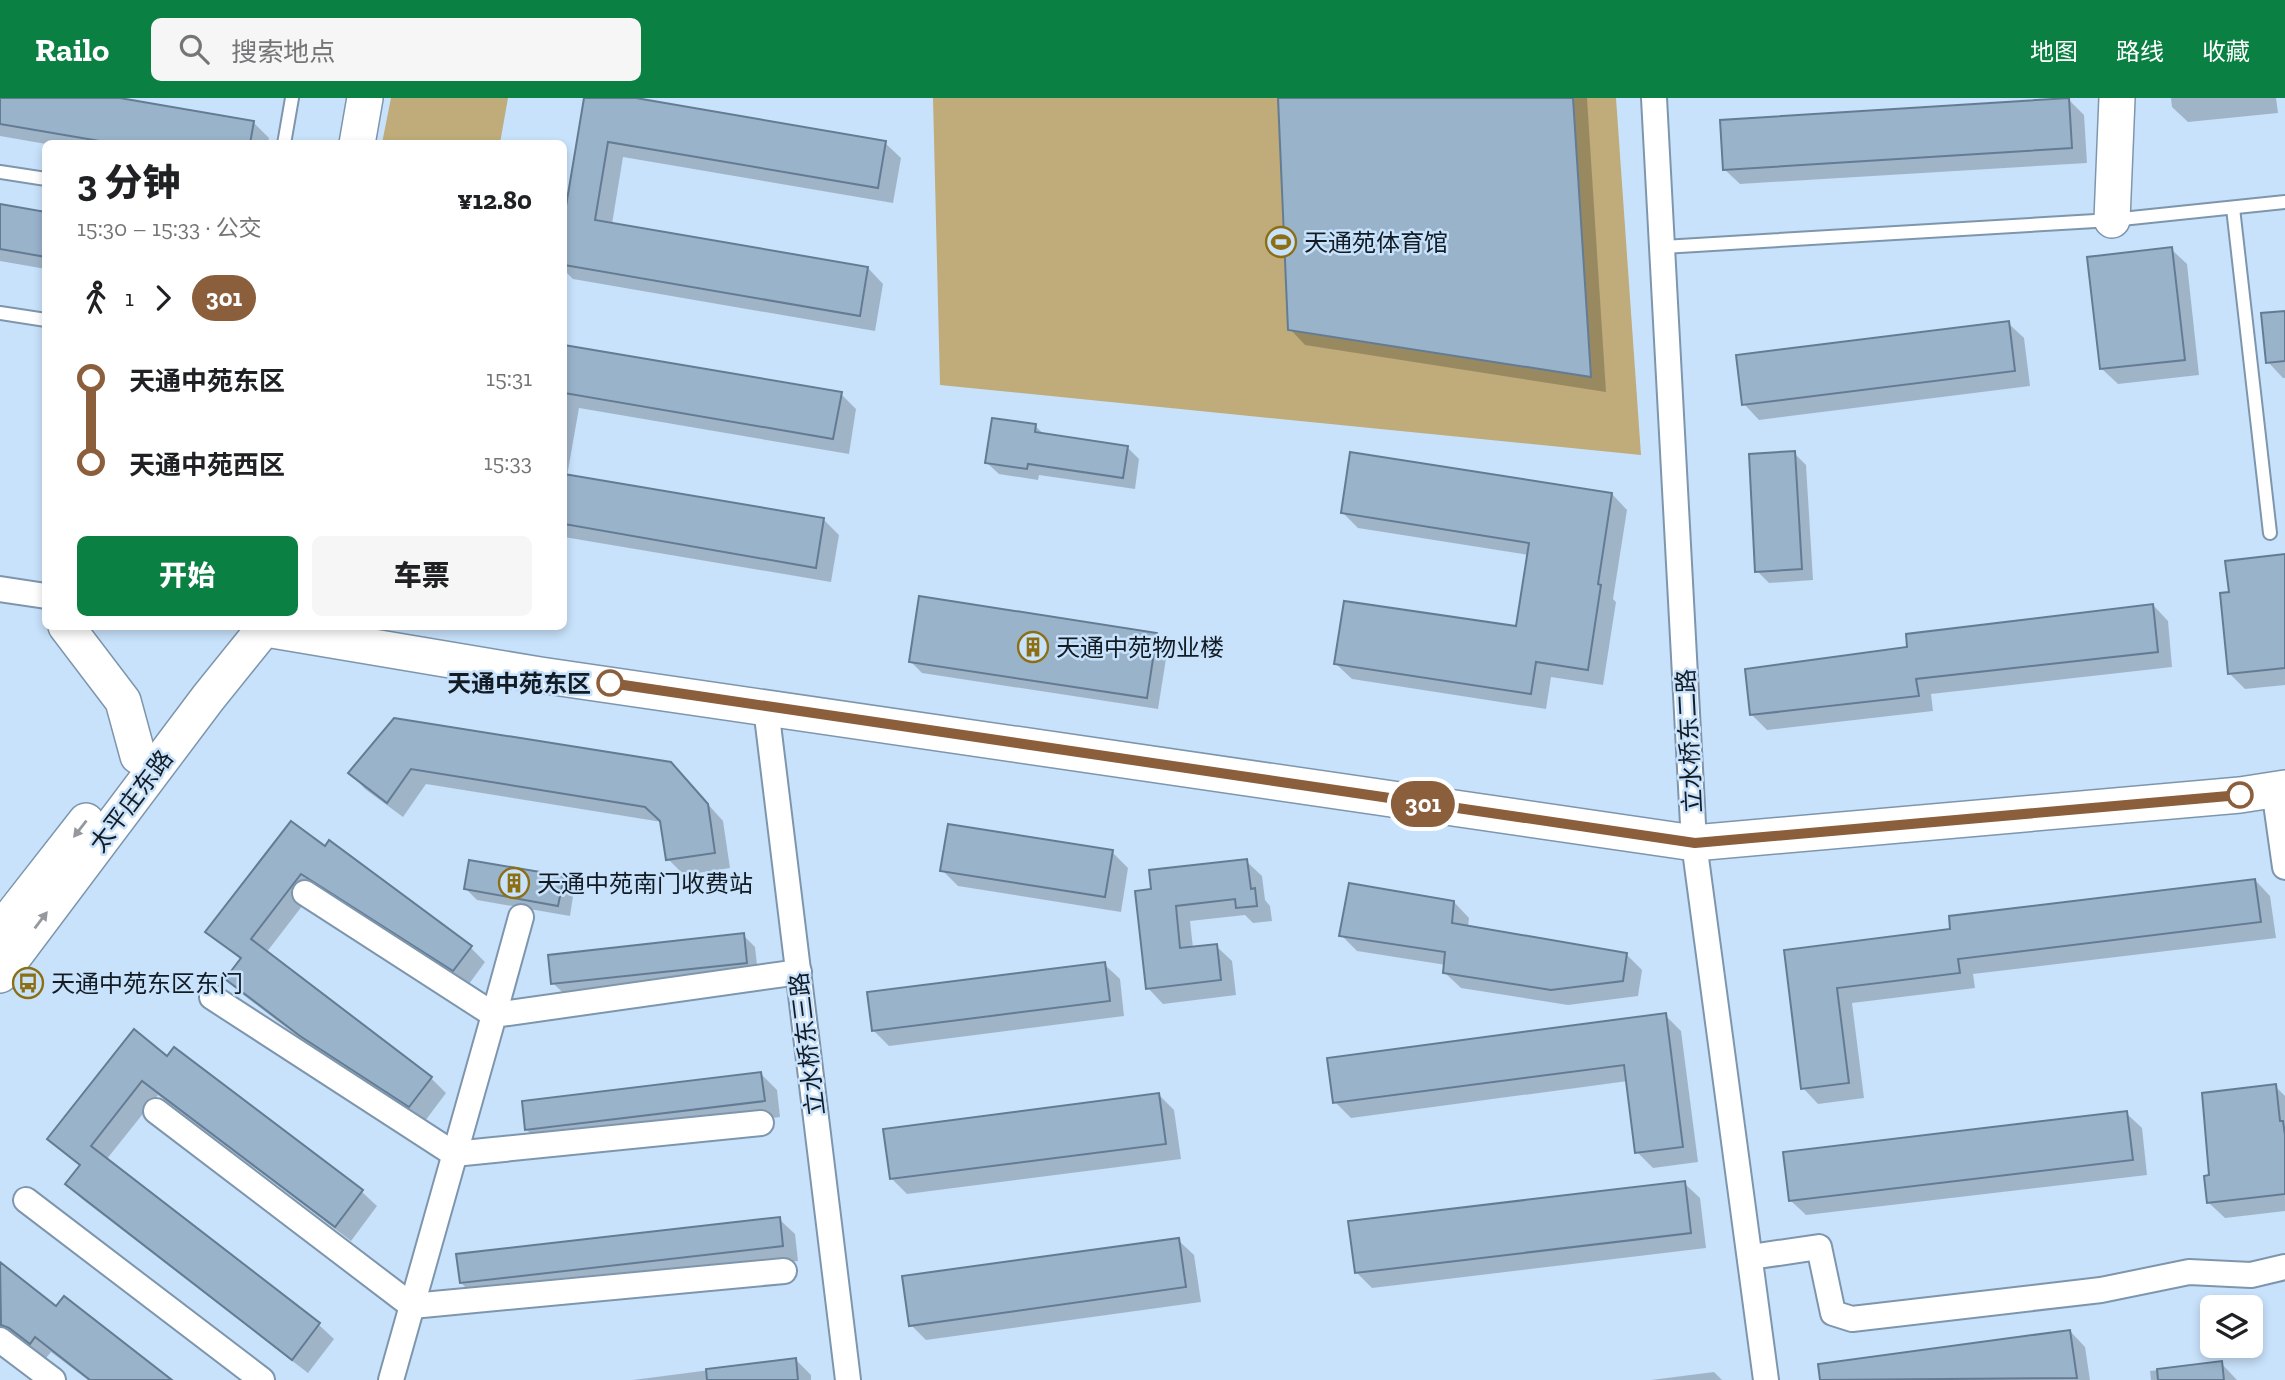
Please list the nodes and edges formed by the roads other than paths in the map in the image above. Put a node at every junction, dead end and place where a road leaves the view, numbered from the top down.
1 (292, 98) edge
2 (365, 98) edge
3 (1654, 98) edge
4 (2117, 98) edge
5 (285, 140) edge
6 (359, 140) edge
7 (0, 172) edge
8 (42, 178) edge
9 (2285, 202) edge
10 (2233, 208) junction
11 (2112, 220) junction
12 (1663, 247) junction
13 (0, 313) edge
14 (42, 319) edge
15 (2270, 533) dead end
16 (0, 589) edge
17 (42, 595) edge
18 (69, 630) edge
19 (256, 630) edge
20 (258, 630) edge
21 (278, 630) edge
22 (766, 708) junction
23 (138, 755) junction
24 (2280, 788) edge
25 (1695, 843) junction
26 (2285, 867) edge
27 (305, 893) dead end
28 (520, 918) dead end
29 (0, 931) edge
30 (799, 972) junction
31 (0, 975) edge
32 (212, 997) dead end
33 (494, 1015) junction
34 (156, 1111) dead end
35 (761, 1123) dead end
36 (454, 1154) junction
37 (26, 1200) dead end
38 (1751, 1257) junction
39 (2285, 1267) edge
40 (784, 1271) dead end
41 (412, 1306) junction
42 (0, 1340) edge
43 (53, 1380) edge
44 (262, 1380) edge
45 (391, 1380) edge
46 (848, 1380) edge
47 (1766, 1380) edge

1 - 5 lane
2 - 6 street
3 - 12 street, 立水桥东二路
4 - 11 street
7 - 8 lane
9 - 10 lane
10 - 11 lane
10 - 15 lane
11 - 12 lane
12 - 25 street, 立水桥东二路
13 - 14 lane
16 - 17 street
18 - 23 street
19 - 23 street, 太平庄东路
31 -> 20 street, 太平庄东路
21 - 22 street
22 - 25 street
22 - 30 street, 立水桥东三路
23 -> 29 street, 太平庄东路
24 - 25 street
24 - 26 street
25 - 38 street, 立水桥东二路
27 - 33 street
28 - 33 street
30 - 33 street
30 - 46 street, 立水桥东三路
32 - 36 street
33 - 36 street
34 - 41 street
35 - 36 street
36 - 41 street
37 - 44 street
38 - 39 street
38 - 47 street, 立水桥东二路
40 - 41 street
41 - 45 street
42 - 43 street

